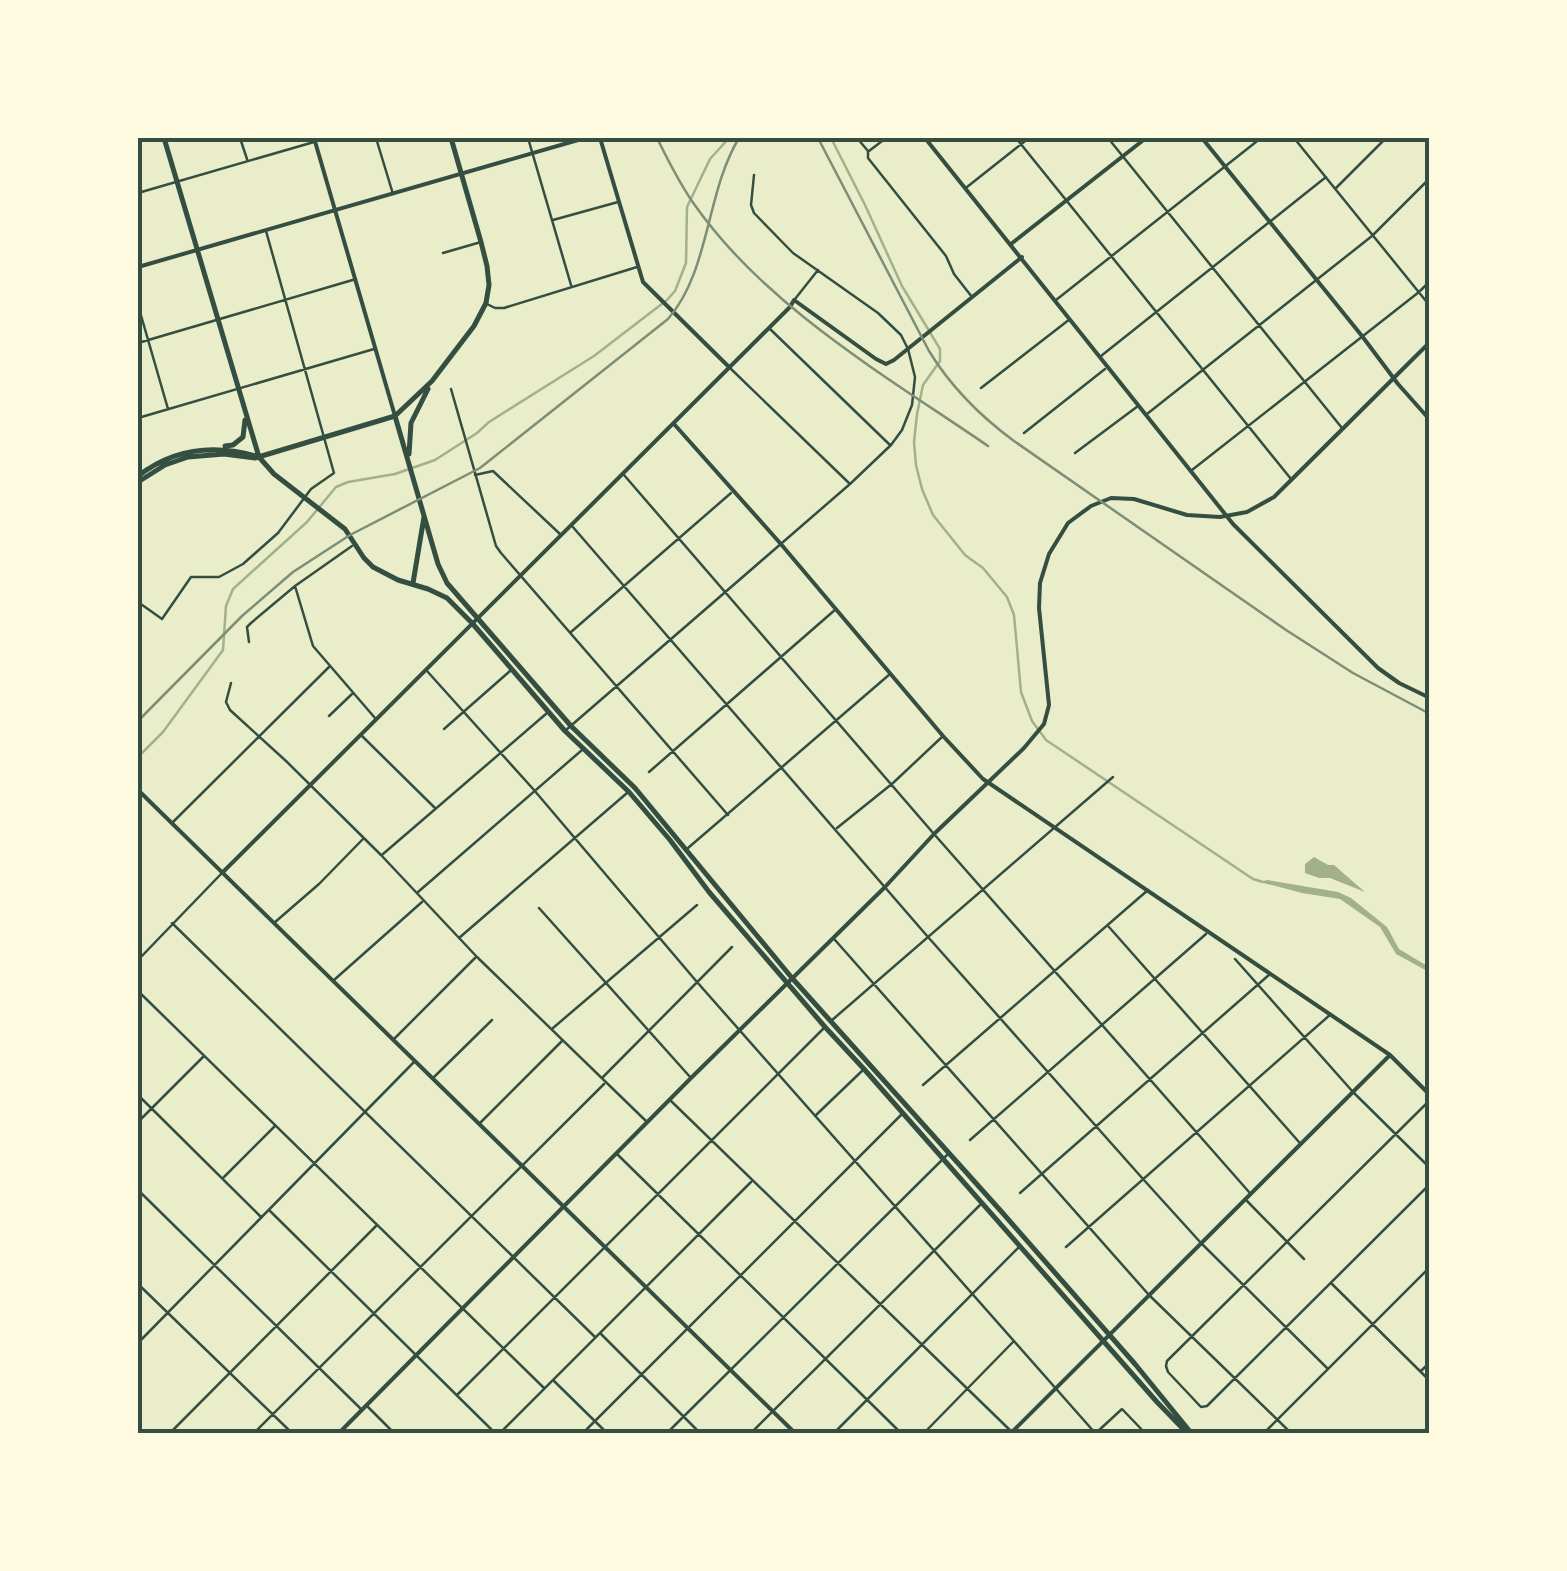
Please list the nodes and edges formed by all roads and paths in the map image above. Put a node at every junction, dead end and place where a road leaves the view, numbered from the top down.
1 (164, 138) edge
2 (240, 138) edge
3 (376, 138) edge
4 (452, 138) edge
5 (528, 138) edge
6 (584, 138) edge
7 (600, 138) edge
8 (857, 138) edge
9 (886, 138) edge
10 (925, 138) edge
11 (1016, 138) edge
12 (1029, 138) edge
13 (1108, 138) edge
14 (1146, 138) edge
15 (1202, 138) edge
16 (1262, 138) edge
17 (1294, 138) edge
18 (1386, 138) edge
19 (315, 140) edge
20 (1021, 144) junction
21 (532, 152) junction
22 (868, 152) junction
23 (1123, 156) junction
24 (248, 161) junction
25 (1225, 166) junction
26 (462, 174) junction
27 (754, 175) dead end
28 (1326, 177) junction
29 (1430, 178) edge
30 (178, 181) junction
31 (966, 188) junction
32 (1336, 189) junction
33 (138, 193) edge
34 (393, 194) junction
35 (1067, 200) junction
36 (620, 202) junction
37 (336, 210) junction
38 (1167, 211) junction
39 (552, 220) junction
40 (1270, 221) junction
41 (266, 230) junction
42 (1372, 236) junction
43 (481, 242) junction
44 (1011, 244) junction
45 (197, 249) junction
46 (444, 252) dead end
47 (1112, 256) junction
48 (1022, 257) junction
49 (637, 266) junction
50 (138, 267) edge
51 (1212, 267) junction
52 (818, 270) junction
53 (356, 279) junction
54 (1317, 279) junction
55 (1430, 281) edge
56 (571, 286) junction
57 (1419, 292) junction
58 (972, 298) junction
59 (286, 299) junction
60 (794, 300) junction
61 (1055, 300) junction
62 (486, 303) junction
63 (138, 305) edge
64 (1430, 306) edge
65 (1156, 312) junction
66 (1070, 319) junction
67 (218, 320) junction
68 (1258, 325) junction
69 (768, 328) junction
70 (1362, 336) junction
71 (148, 340) junction
72 (1430, 342) edge
73 (138, 344) edge
74 (376, 348) junction
75 (908, 349) junction
76 (1100, 356) junction
77 (1108, 366) junction
78 (729, 367) junction
79 (306, 368) junction
80 (1203, 369) junction
81 (1394, 378) junction
82 (1304, 380) junction
83 (432, 381) junction
84 (981, 388) dead end
85 (238, 389) junction
86 (451, 389) dead end
87 (1138, 405) junction
88 (168, 409) junction
89 (245, 412) junction
90 (1146, 415) junction
91 (394, 416) junction
92 (138, 418) edge
93 (1430, 420) edge
94 (674, 424) junction
95 (1248, 424) junction
96 (1342, 428) junction
97 (1024, 433) dead end
98 (324, 437) junction
99 (891, 446) junction
100 (206, 448) junction
101 (1076, 453) dead end
102 (259, 457) junction
103 (410, 465) junction
104 (1190, 471) junction
105 (475, 474) junction
106 (622, 474) junction
107 (138, 479) edge
108 (1292, 479) junction
109 (850, 484) junction
110 (734, 491) junction
111 (304, 498) junction
112 (424, 515) junction
113 (1227, 517) junction
114 (571, 525) junction
115 (561, 535) junction
116 (678, 538) junction
117 (780, 543) junction
118 (355, 544) junction
119 (520, 575) junction
120 (413, 584) junction
121 (295, 586) junction
122 (624, 586) junction
123 (726, 592) junction
124 (138, 602) edge
125 (836, 609) junction
126 (475, 620) junction
127 (570, 633) junction
128 (672, 639) junction
129 (250, 642) dead end
130 (781, 656) junction
131 (330, 666) junction
132 (426, 670) junction
133 (511, 670) junction
134 (891, 674) junction
135 (231, 684) dead end
136 (617, 687) junction
137 (354, 693) junction
138 (1430, 698) edge
139 (726, 704) junction
140 (464, 712) junction
141 (548, 712) junction
142 (329, 716) dead end
143 (376, 720) junction
144 (836, 720) junction
145 (568, 728) junction
146 (444, 729) dead end
147 (361, 735) junction
148 (260, 736) junction
149 (943, 736) junction
150 (583, 749) junction
151 (672, 751) junction
152 (500, 752) junction
153 (782, 768) junction
154 (650, 772) dead end
155 (1113, 777) dead end
156 (989, 782) junction
157 (892, 783) junction
158 (310, 785) junction
159 (138, 790) edge
160 (534, 790) junction
161 (628, 792) junction
162 (435, 808) junction
163 (728, 814) junction
164 (172, 823) junction
165 (1054, 828) junction
166 (836, 829) junction
167 (934, 834) junction
168 (364, 838) junction
169 (574, 838) junction
170 (687, 849) junction
171 (381, 855) junction
172 (222, 873) junction
173 (885, 887) junction
174 (983, 889) junction
175 (1148, 890) junction
176 (416, 892) junction
177 (423, 901) junction
178 (697, 905) dead end
179 (539, 908) dead end
180 (172, 924) junction
181 (274, 924) junction
182 (1108, 926) junction
183 (1208, 932) junction
184 (661, 936) junction
185 (928, 937) junction
186 (458, 938) junction
187 (834, 938) junction
188 (732, 947) dead end
189 (476, 957) junction
190 (1235, 959) dead end
191 (138, 960) edge
192 (1054, 970) junction
193 (1270, 974) junction
194 (1156, 978) junction
195 (334, 981) junction
196 (790, 981) junction
197 (698, 982) junction
198 (605, 984) junction
199 (874, 984) junction
200 (1258, 986) junction
201 (138, 991) edge
202 (1331, 1014) junction
203 (1000, 1018) junction
204 (492, 1020) dead end
205 (831, 1021) junction
206 (1102, 1025) junction
207 (825, 1027) junction
208 (552, 1029) junction
209 (740, 1030) junction
210 (647, 1031) junction
211 (1204, 1033) junction
212 (394, 1038) junction
213 (1305, 1038) junction
214 (562, 1040) junction
215 (1390, 1055) junction
216 (204, 1056) junction
217 (415, 1060) junction
218 (946, 1065) junction
219 (864, 1068) junction
220 (1048, 1072) junction
221 (778, 1073) junction
222 (433, 1078) junction
223 (602, 1078) junction
224 (691, 1078) junction
225 (1148, 1078) junction
226 (606, 1082) junction
227 (923, 1085) dead end
228 (1251, 1086) junction
229 (1353, 1092) junction
230 (138, 1095) edge
231 (1430, 1098) edge
232 (670, 1100) junction
233 (152, 1108) junction
234 (365, 1111) junction
235 (904, 1113) junction
236 (816, 1116) junction
237 (994, 1119) junction
238 (138, 1122) edge
239 (648, 1122) junction
240 (479, 1124) junction
241 (276, 1125) junction
242 (1096, 1125) junction
243 (1196, 1133) junction
244 (1395, 1134) junction
245 (711, 1139) junction
246 (970, 1140) dead end
247 (1301, 1144) junction
248 (616, 1154) junction
249 (946, 1156) junction
250 (856, 1160) junction
251 (315, 1164) junction
252 (522, 1164) junction
253 (1430, 1168) edge
254 (1042, 1174) junction
255 (222, 1178) junction
256 (1143, 1179) junction
257 (752, 1181) junction
258 (1430, 1184) edge
259 (138, 1190) edge
260 (1020, 1193) dead end
261 (658, 1194) junction
262 (1252, 1194) junction
263 (1246, 1200) junction
264 (982, 1203) junction
265 (895, 1205) junction
266 (565, 1206) junction
267 (268, 1209) junction
268 (471, 1214) junction
269 (261, 1217) junction
270 (794, 1222) junction
271 (378, 1226) junction
272 (1090, 1226) junction
273 (698, 1234) junction
274 (1286, 1241) junction
275 (1200, 1243) junction
276 (605, 1246) junction
277 (1020, 1246) junction
278 (1066, 1247) dead end
279 (934, 1251) junction
280 (514, 1257) junction
281 (1304, 1259) dead end
282 (837, 1263) junction
283 (214, 1264) junction
284 (419, 1267) junction
285 (1430, 1267) edge
286 (330, 1271) junction
287 (740, 1276) junction
288 (1331, 1283) junction
289 (138, 1284) edge
290 (1242, 1285) junction
291 (647, 1286) junction
292 (972, 1293) junction
293 (1149, 1295) junction
294 (555, 1297) junction
295 (881, 1304) junction
296 (463, 1307) junction
297 (167, 1312) junction
298 (373, 1312) junction
299 (783, 1317) junction
300 (1372, 1324) junction
301 (275, 1326) junction
302 (688, 1327) junction
303 (1285, 1328) junction
304 (600, 1333) junction
305 (1192, 1336) junction
306 (596, 1337) junction
307 (1106, 1337) junction
308 (1014, 1340) junction
309 (138, 1343) edge
310 (922, 1344) junction
311 (505, 1348) junction
312 (415, 1354) junction
313 (826, 1358) junction
314 (1430, 1362) edge
315 (318, 1367) junction
316 (1328, 1368) junction
317 (731, 1369) junction
318 (1420, 1372) junction
319 (228, 1373) junction
320 (641, 1375) junction
321 (1235, 1378) junction
322 (553, 1380) junction
323 (1430, 1381) edge
324 (544, 1388) junction
325 (966, 1388) junction
326 (1056, 1388) junction
327 (457, 1394) junction
328 (868, 1399) junction
329 (363, 1406) junction
330 (773, 1410) junction
331 (273, 1413) junction
332 (683, 1416) junction
333 (1278, 1418) junction
334 (594, 1420) junction
335 (506, 1426) junction
336 (1012, 1433) edge
337 (169, 1434) edge
338 (253, 1434) edge
339 (294, 1434) edge
340 (338, 1434) edge
341 (394, 1434) edge
342 (498, 1434) edge
343 (513, 1434) edge
344 (582, 1434) edge
345 (608, 1434) edge
346 (666, 1434) edge
347 (701, 1434) edge
348 (750, 1434) edge
349 (796, 1434) edge
350 (833, 1434) edge
351 (902, 1434) edge
352 (923, 1434) edge
353 (1096, 1434) edge
354 (1146, 1434) edge
355 (1190, 1434) edge
356 (1263, 1434) edge
357 (1292, 1434) edge

1 - 30 main road
2 - 24 street
3 - 34 street
4 - 26 main road
5 - 21 street
6 - 21 street
7 - 36 street
8 - 22 street
9 - 22 street
10 - 31 street
11 - 20 street
12 - 20 street
13 - 23 street
14 - 23 street
15 - 25 street
16 - 25 street
17 - 28 street
18 - 32 street
19 - 24 street
19 - 37 street
20 - 31 street
20 - 35 street
21 - 26 street
21 - 39 street
22 - 58 street
23 - 35 street
23 - 38 street
24 - 30 street
25 - 38 street
25 - 40 street
26 - 34 street
26 - 43 main road
27 - 52 street
28 - 32 street
28 - 40 street
29 - 42 street
30 - 33 street
30 - 45 main road
31 - 44 street
32 - 42 street
34 - 37 street
35 - 44 street
35 - 47 street
36 - 39 street
36 - 49 street
37 - 41 street
37 - 53 street
38 - 47 street
38 - 51 street
39 - 56 street
40 - 51 street
40 - 54 street
41 - 45 street
41 - 59 street
42 - 54 street
42 - 57 street
43 - 46 street
43 - 62 main road
44 - 48 street
45 - 50 street
45 - 67 main road
47 - 61 street
47 - 65 street
48 - 58 street
48 - 61 street
49 - 56 street
49 - 78 street
51 - 65 street
51 - 68 street
52 - 60 street
52 - 75 street
53 - 59 street
53 - 74 street
54 - 68 street
54 - 70 street
55 - 57 street
56 - 62 street
57 - 64 street
57 - 70 street
58 - 75 street
59 - 67 street
59 - 79 street
60 - 69 street
60 - 75 street
61 - 66 street
62 - 83 main road
63 - 71 street
65 - 76 street
65 - 80 street
66 - 76 street
66 - 84 street
67 - 71 street
67 - 85 main road
68 - 80 street
68 - 82 street
69 - 78 street
69 - 99 street
70 - 81 street
70 - 82 street
71 - 73 street
71 - 88 street
72 - 81 street
74 - 79 street
74 - 91 street
75 - 99 street
76 - 77 street
77 - 87 street
77 - 97 street
78 - 94 street
78 - 109 street
79 - 85 street
79 - 98 street
80 - 90 street
80 - 95 street
81 - 93 street
81 - 96 street
82 - 95 street
82 - 96 street
83 - 91 main road
83 - 103 main road
85 - 88 street
85 - 89 main road
86 - 105 street
87 - 90 street
87 - 101 street
88 - 92 street
89 - 100 main road
89 - 102 main road
90 - 104 street
91 - 98 main road
91 - 103 main road
94 - 106 street
94 - 110 street
95 - 104 street
95 - 108 street
96 - 108 street
98 - 102 main road
98 - 111 street
99 - 109 street
100 - 102 main road
100 - 107 main road
102 - 107 main road
102 - 111 main road
103 - 112 main road
104 - 113 street
105 - 115 street
105 - 119 street
106 - 114 street
106 - 116 street
108 - 113 street
109 - 117 street
110 - 116 street
110 - 117 street
111 - 118 main road
111 - 124 street
112 - 120 main road
112 - 126 main road
113 - 138 street
113 - 156 street
114 - 115 street
114 - 122 street
115 - 119 street
116 - 122 street
116 - 123 street
117 - 123 street
117 - 125 street
118 - 120 main road
118 - 121 street
119 - 126 street
119 - 127 street
120 - 126 main road
121 - 129 street
121 - 131 street
122 - 127 street
122 - 128 street
123 - 128 street
123 - 130 street
125 - 130 street
125 - 134 street
126 - 132 street
126 - 133 main road
126 - 145 main road
127 - 136 street
128 - 136 street
128 - 139 street
130 - 139 street
130 - 144 street
131 - 137 street
131 - 148 street
132 - 140 street
132 - 143 street
133 - 140 street
133 - 141 main road
134 - 144 street
134 - 149 street
135 - 148 street
136 - 145 street
136 - 151 street
137 - 142 street
137 - 143 street
139 - 151 street
139 - 153 street
140 - 146 street
140 - 152 street
141 - 145 main road
141 - 152 street
143 - 147 street
144 - 153 street
144 - 157 street
145 - 150 main road
145 - 170 main road
147 - 158 street
147 - 162 street
148 - 158 street
148 - 164 street
149 - 156 street
149 - 157 street
150 - 160 street
150 - 161 main road
151 - 154 street
151 - 163 street
152 - 160 street
152 - 162 street
153 - 163 street
153 - 166 street
155 - 165 street
156 - 165 street
156 - 167 street
157 - 166 street
157 - 167 street
158 - 168 street
158 - 172 street
159 - 164 street
160 - 169 street
160 - 176 street
161 - 169 street
161 - 196 main road
162 - 171 street
163 - 170 street
164 - 172 street
165 - 174 street
165 - 175 street
166 - 173 street
167 - 173 street
167 - 174 street
168 - 171 street
168 - 181 street
169 - 184 street
169 - 186 street
170 - 196 main road
171 - 176 street
172 - 180 street
172 - 181 street
173 - 185 street
173 - 187 street
174 - 185 street
174 - 192 street
175 - 182 street
175 - 183 street
176 - 177 street
177 - 186 street
177 - 195 street
178 - 184 street
179 - 198 street
180 - 191 street
180 - 234 street
181 - 195 street
182 - 192 street
182 - 194 street
183 - 193 street
183 - 194 street
184 - 197 street
184 - 198 street
185 - 199 street
185 - 203 street
186 - 189 street
187 - 196 street
187 - 199 street
188 - 197 street
189 - 208 street
189 - 212 street
190 - 200 street
192 - 203 street
192 - 206 street
193 - 200 street
193 - 202 street
194 - 206 street
194 - 211 street
195 - 212 street
196 - 205 main road
196 - 207 main road
196 - 209 street
197 - 209 street
197 - 210 street
198 - 208 street
198 - 210 street
199 - 205 street
199 - 218 street
200 - 211 street
200 - 213 street
201 - 216 street
202 - 213 street
202 - 215 street
203 - 218 street
203 - 220 street
204 - 222 street
205 - 249 main road
206 - 220 street
206 - 225 street
207 - 219 main road
207 - 221 street
208 - 214 street
209 - 221 street
209 - 224 street
210 - 223 street
210 - 224 street
211 - 225 street
211 - 228 street
212 - 217 street
213 - 228 street
213 - 229 street
214 - 223 street
214 - 240 street
215 - 229 street
215 - 231 street
216 - 233 street
216 - 241 street
217 - 222 street
217 - 234 street
218 - 227 street
218 - 237 street
219 - 235 main road
219 - 236 street
220 - 237 street
220 - 242 street
221 - 236 street
221 - 245 street
222 - 240 street
223 - 226 street
224 - 232 street
225 - 242 street
225 - 243 street
226 - 239 street
226 - 252 street
228 - 243 street
228 - 247 street
229 - 244 street
229 - 247 street
230 - 233 street
231 - 244 street
232 - 239 street
232 - 245 street
233 - 238 street
233 - 255 street
234 - 251 street
234 - 268 street
235 - 249 main road
235 - 250 street
236 - 250 street
237 - 246 street
237 - 254 street
239 - 248 street
240 - 252 street
241 - 251 street
241 - 255 street
242 - 254 street
242 - 256 street
243 - 256 street
243 - 262 street
244 - 253 street
244 - 274 street
245 - 257 street
245 - 261 street
247 - 262 street
248 - 261 street
248 - 266 street
249 - 264 main road
249 - 265 street
249 - 307 main road
250 - 265 street
250 - 270 street
251 - 267 street
251 - 271 street
252 - 266 street
252 - 268 street
254 - 260 street
254 - 272 street
255 - 269 street
256 - 272 street
256 - 275 street
257 - 270 street
257 - 273 street
258 - 288 street
259 - 283 street
261 - 273 street
261 - 276 street
262 - 263 street
263 - 274 street
263 - 275 street
264 - 277 main road
264 - 279 street
265 - 279 street
265 - 282 street
266 - 276 street
266 - 280 street
267 - 269 street
267 - 286 street
268 - 280 street
268 - 284 street
269 - 283 street
270 - 282 street
270 - 287 street
271 - 284 street
271 - 286 street
272 - 278 street
272 - 293 street
273 - 287 street
273 - 291 street
274 - 281 street
274 - 290 street
275 - 290 street
275 - 293 street
276 - 291 street
276 - 294 street
277 - 292 street
277 - 307 main road
279 - 292 street
279 - 295 street
280 - 294 street
280 - 296 street
282 - 295 street
282 - 299 street
283 - 297 street
283 - 301 street
284 - 296 street
284 - 298 street
285 - 300 street
286 - 298 street
286 - 301 street
287 - 299 street
287 - 302 street
288 - 300 street
288 - 303 street
289 - 297 street
290 - 303 street
290 - 305 street
291 - 302 street
291 - 304 street
292 - 308 street
292 - 310 street
293 - 305 street
293 - 307 street
294 - 306 street
294 - 311 street
295 - 310 street
295 - 313 street
296 - 311 street
296 - 312 street
297 - 309 street
297 - 319 street
298 - 312 street
298 - 315 street
299 - 313 street
299 - 317 street
300 - 316 street
300 - 318 street
301 - 315 street
301 - 319 street
302 - 317 street
302 - 320 street
303 - 316 street
303 - 321 street
304 - 306 street
304 - 320 street
305 - 321 street
305 - 321 street
306 - 322 street
307 - 326 street
307 - 355 main road
308 - 325 street
308 - 326 street
310 - 325 street
310 - 328 street
311 - 324 street
311 - 327 street
312 - 327 street
312 - 329 street
313 - 328 street
313 - 330 street
314 - 318 street
315 - 329 street
315 - 331 street
316 - 333 street
317 - 330 street
317 - 332 street
318 - 323 street
319 - 331 street
319 - 337 street
320 - 332 street
320 - 334 street
321 - 333 street
322 - 324 street
322 - 334 street
324 - 335 street
325 - 336 street
325 - 352 street
326 - 336 street
326 - 353 street
327 - 342 street
328 - 350 street
328 - 351 street
329 - 340 street
329 - 341 street
330 - 348 street
330 - 349 street
331 - 338 street
331 - 339 street
332 - 346 street
332 - 347 street
333 - 356 street
333 - 357 street
334 - 344 street
334 - 345 street
335 - 342 street
335 - 343 street
353 - 354 street

